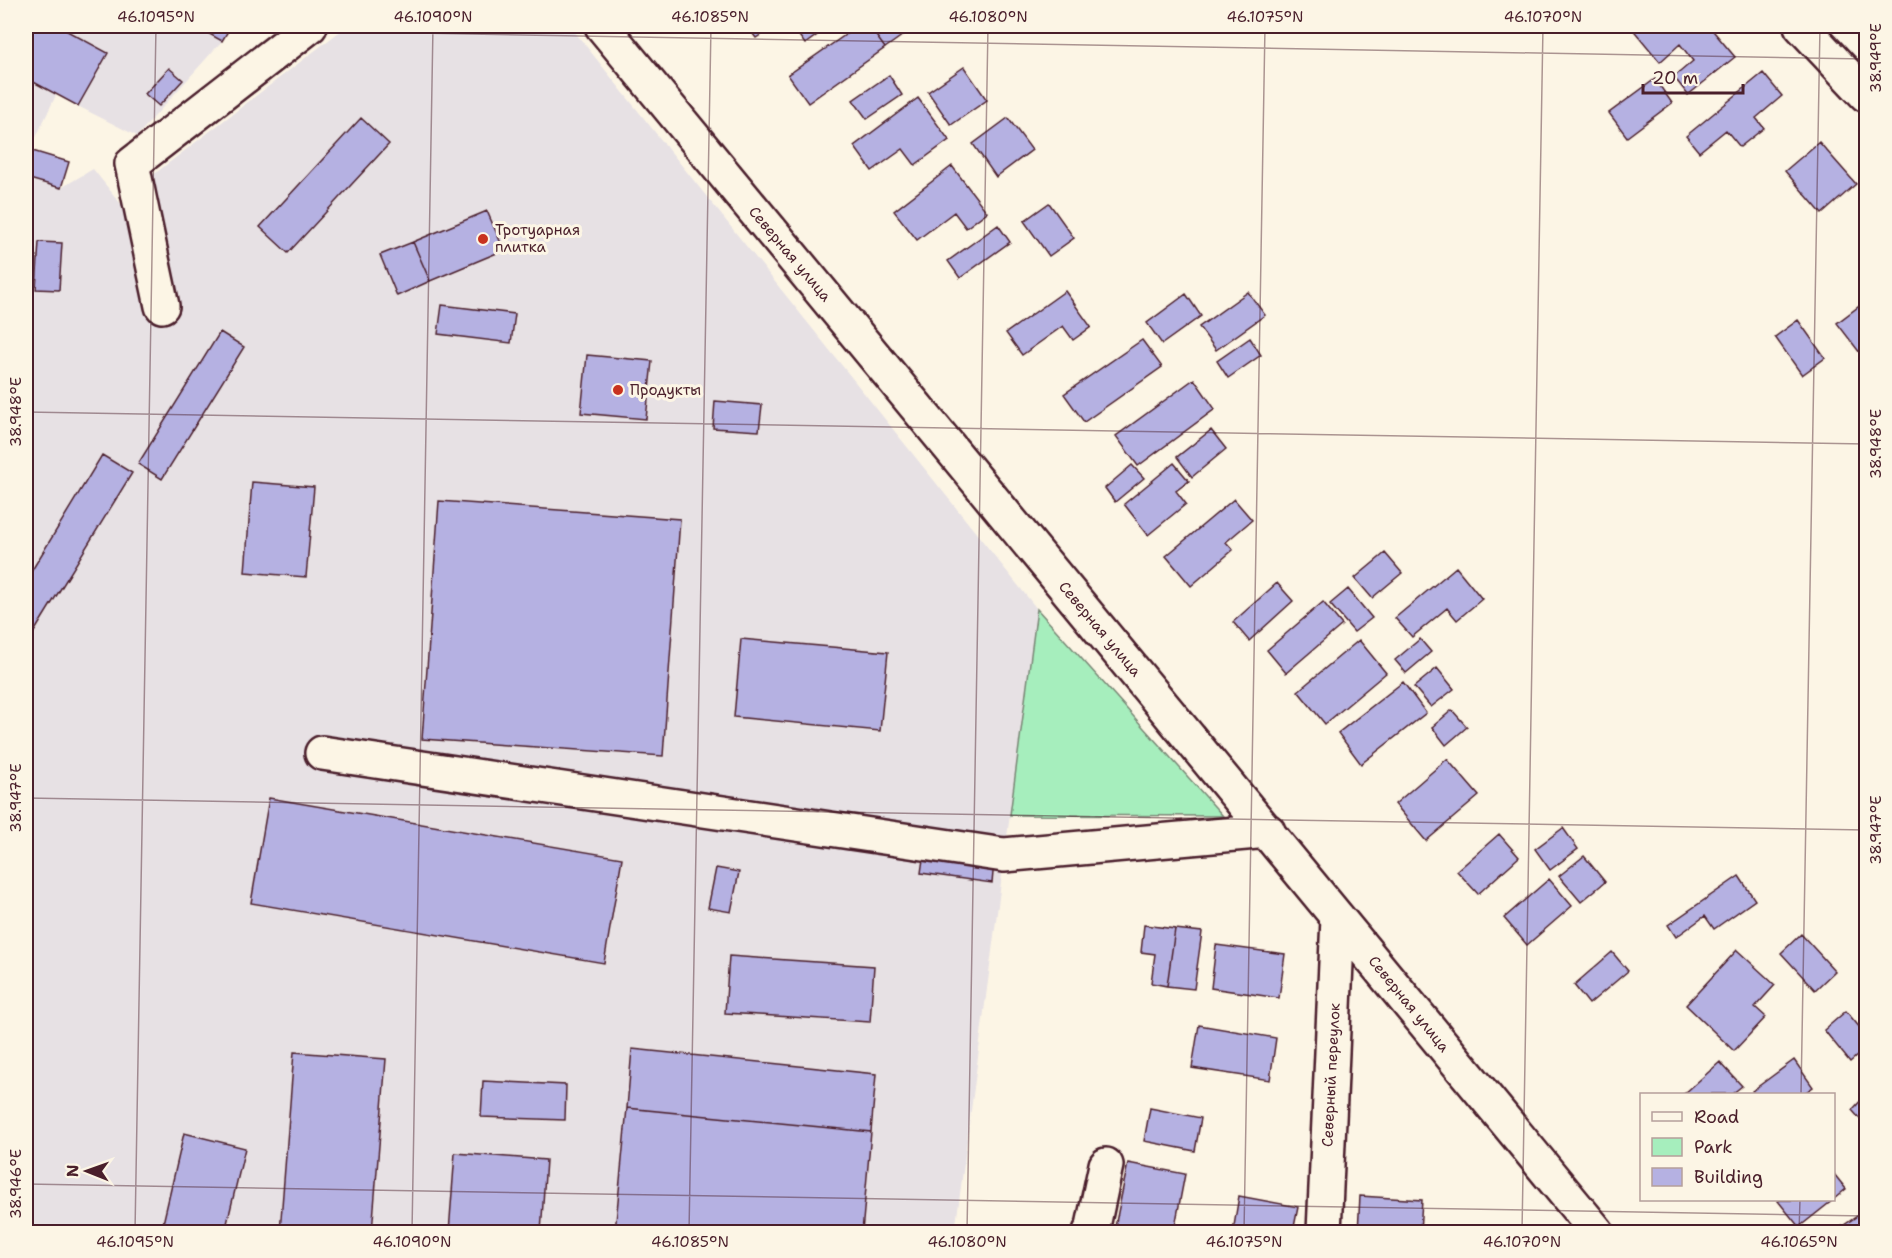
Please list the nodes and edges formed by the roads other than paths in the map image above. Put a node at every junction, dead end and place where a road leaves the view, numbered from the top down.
1 (310, 26) edge
2 (602, 26) edge
3 (1801, 26) edge
4 (1866, 95) edge
5 (162, 306) dead end
6 (322, 753) dead end
7 (1268, 831) junction
8 (1338, 918) junction
9 (1106, 1165) dead end
10 (1090, 1233) edge
11 (1324, 1233) edge
12 (1597, 1233) edge

1 - 5 street
2 - 7 street, Северная улица
3 - 4 street
6 - 7 street
7 - 8 street, Северная улица
8 - 11 street, Северный переулок
8 - 12 street, Северная улица
9 - 10 street

